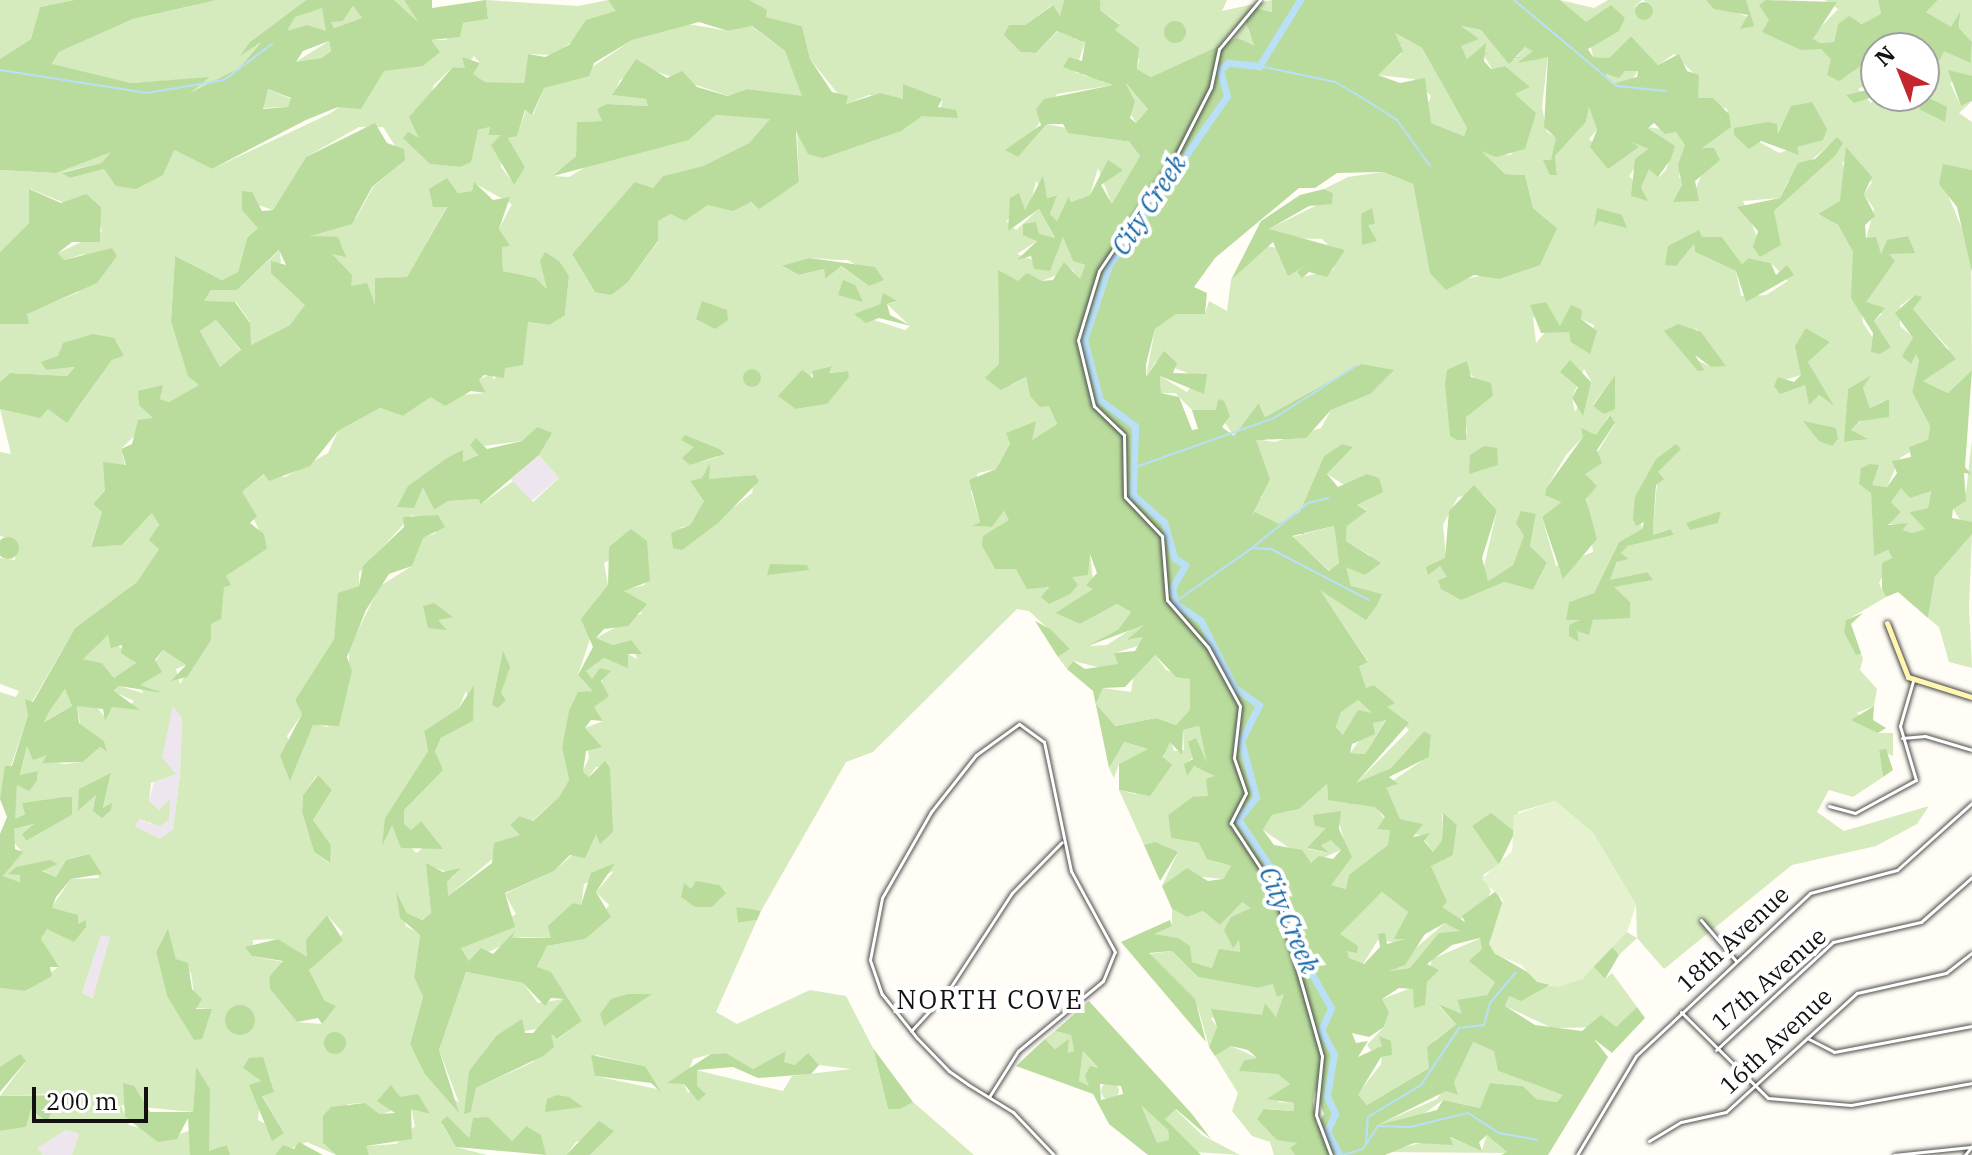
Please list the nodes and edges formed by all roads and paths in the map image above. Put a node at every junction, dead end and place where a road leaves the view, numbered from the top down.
1 (1260, 0) edge
2 (1887, 623) dead end
3 (1913, 681) junction
4 (1972, 697) edge
5 (1902, 739) junction
6 (1972, 750) edge
7 (1972, 803) edge
8 (1829, 806) dead end
9 (1062, 842) junction
10 (1972, 877) edge
11 (1701, 920) dead end
12 (1972, 953) edge
13 (1736, 961) junction
14 (1681, 1012) junction
15 (1972, 1026) edge
16 (911, 1031) junction
17 (1807, 1038) junction
18 (1716, 1050) junction
19 (1972, 1083) edge
20 (1752, 1088) junction
21 (989, 1097) junction
22 (1649, 1141) dead end
23 (1971, 1146) edge
24 (1054, 1155) edge
25 (1331, 1155) edge
26 (1577, 1155) edge
27 (1894, 1155) edge
28 (1965, 1155) edge

1 - 25 street
2 - 3 street
3 - 4 street
3 - 5 street
5 - 6 street
5 - 8 street
7 - 13 street, 18th Avenue
9 - 16 street
9 - 16 street
9 - 21 street
10 - 18 street, 17th Avenue
11 - 13 street
12 - 17 street, 16th Avenue
13 - 14 street, 18th Avenue
14 - 18 street
14 - 26 street, 18th Avenue
15 - 17 street
16 - 21 street
17 - 20 street, 16th Avenue
18 - 20 street
19 - 20 street
20 - 22 street, 16th Avenue
21 - 24 street
23 - 27 street
23 - 28 street

